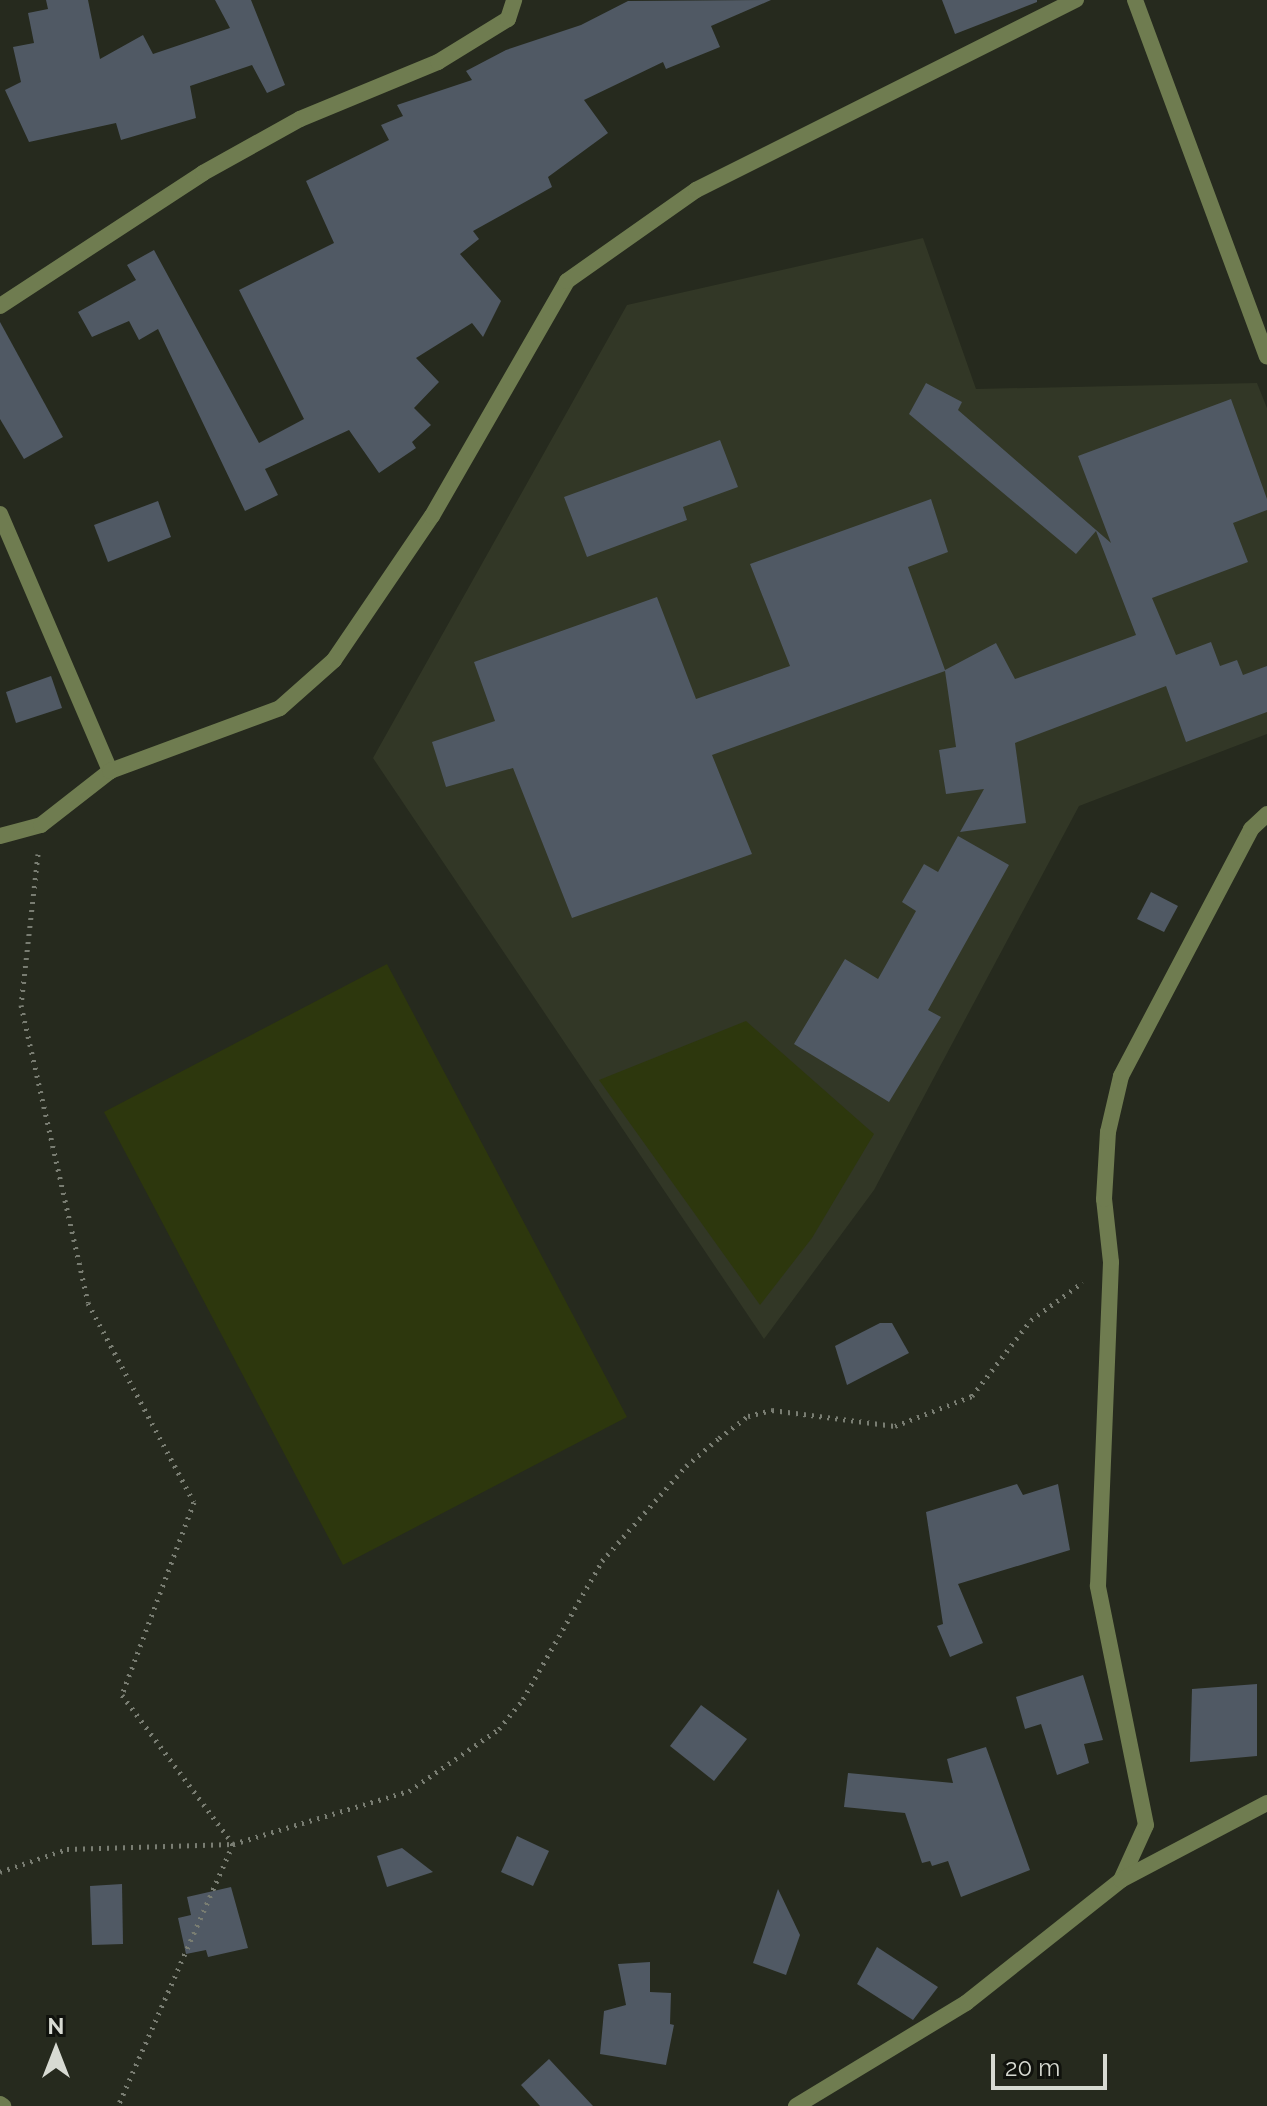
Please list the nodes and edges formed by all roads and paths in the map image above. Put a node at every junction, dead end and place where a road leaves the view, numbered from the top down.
1 (514, 0) edge
2 (1076, 0) edge
3 (1135, 0) edge
4 (0, 306) edge
5 (1267, 356) edge
6 (0, 514) edge
7 (110, 771) junction
8 (1267, 814) edge
9 (41, 825) junction
10 (0, 836) edge
11 (1111, 1262) junction
12 (1267, 1803) edge
13 (233, 1844) junction
14 (0, 1872) edge
15 (1121, 1880) junction
16 (118, 2106) edge
17 (796, 2106) edge

1 - 4 street
2 - 7 street
3 - 5 street
6 - 7 street
7 - 9 street
8 - 11 street
9 - 10 street
9 - 13 path
11 - 13 path
11 - 15 street
12 - 15 street
13 - 14 path
13 - 16 path
15 - 17 street

